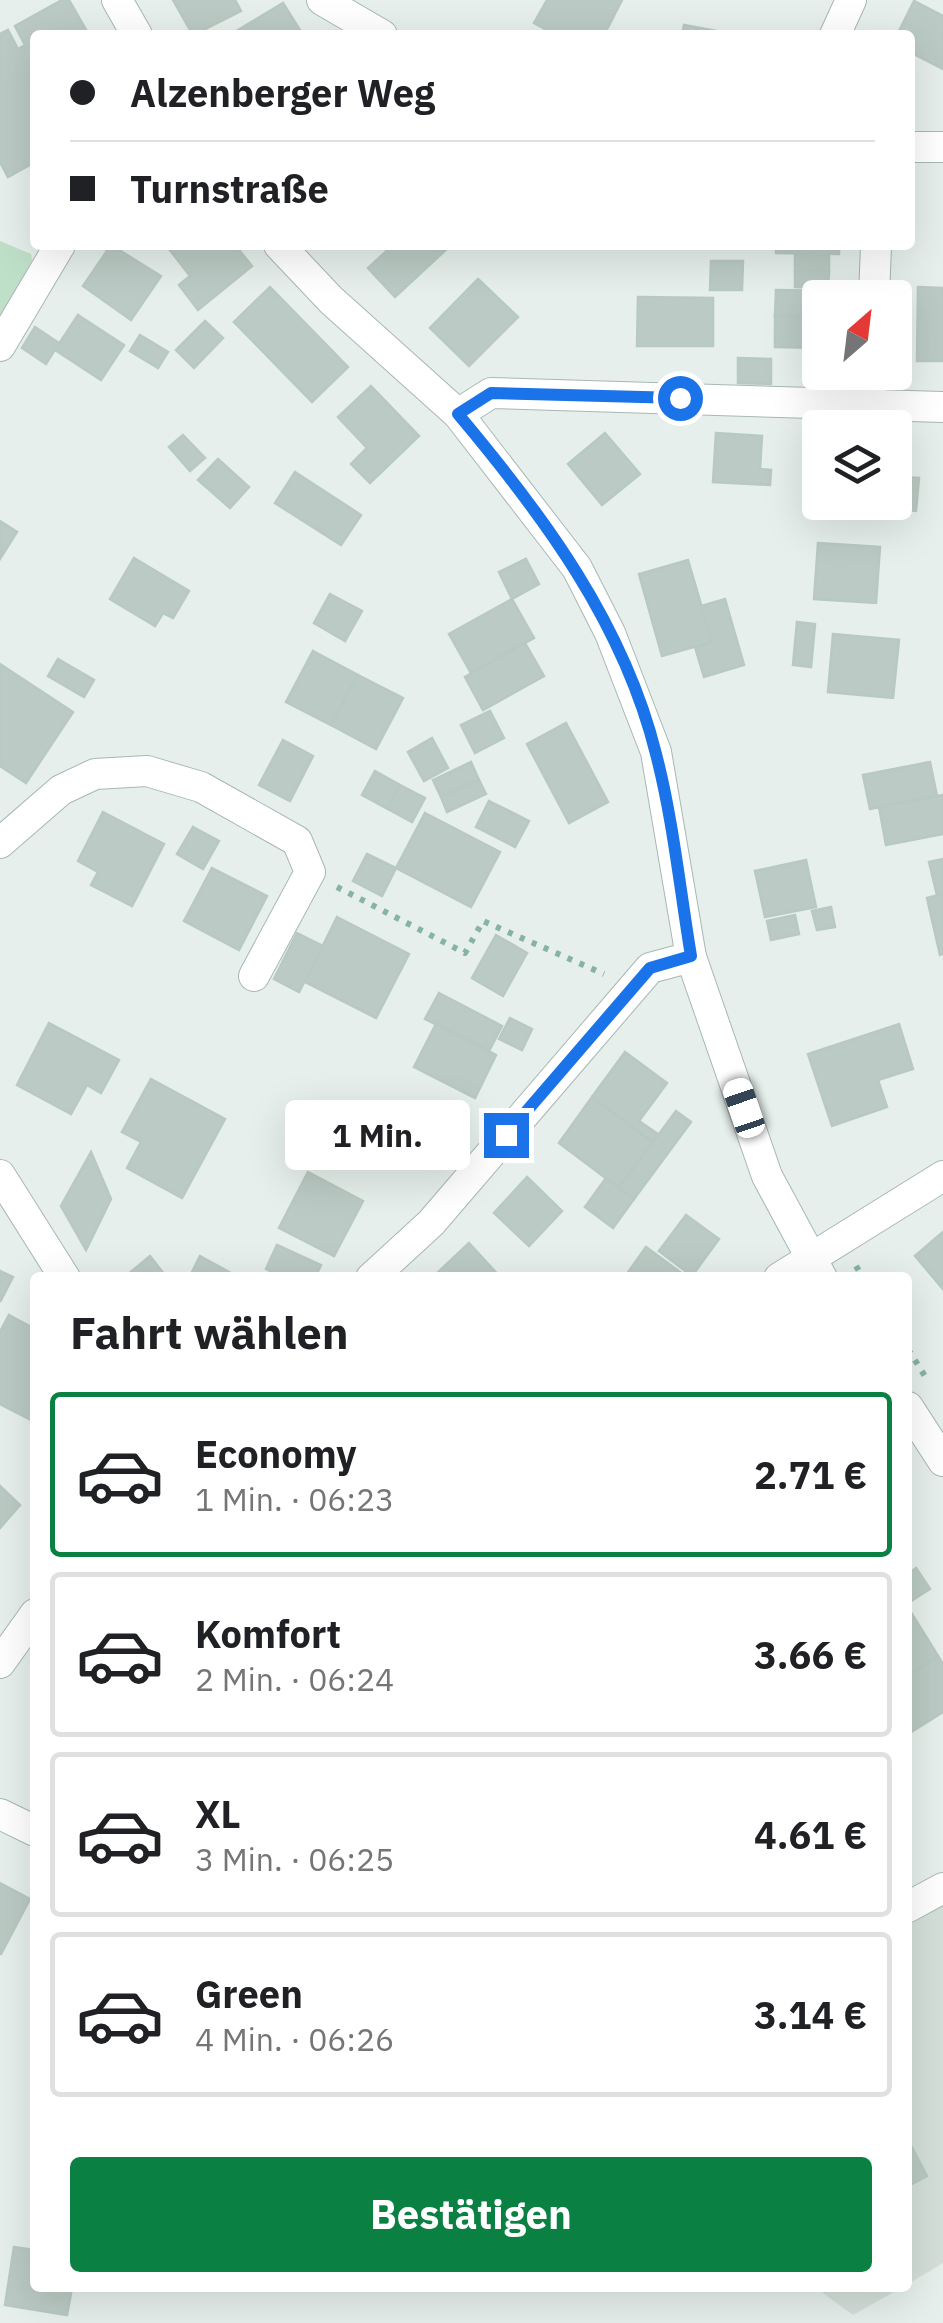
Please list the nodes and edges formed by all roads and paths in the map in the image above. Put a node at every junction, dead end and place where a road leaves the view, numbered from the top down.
1 (116, 0) edge
2 (322, 0) edge
3 (851, 0) edge
4 (133, 30) edge
5 (373, 30) edge
6 (836, 30) edge
7 (915, 147) edge
8 (943, 147) edge
9 (57, 250) edge
10 (285, 250) edge
11 (876, 250) edge
12 (875, 280) edge
13 (0, 346) edge
14 (870, 390) edge
15 (870, 404) junction
16 (943, 407) edge
17 (458, 414) junction
18 (0, 843) edge
19 (310, 872) junction
20 (691, 956) junction
21 (254, 976) dead end
22 (631, 989) junction
23 (0, 1175) edge
24 (943, 1176) edge
25 (816, 1268) edge
26 (61, 1272) edge
27 (378, 1272) edge
28 (912, 1413) edge
29 (943, 1461) edge
30 (30, 1621) edge
31 (0, 1663) edge
32 (0, 1814) edge
33 (30, 1829) edge
34 (943, 1888) edge
35 (912, 1905) edge

1 - 4 street
2 - 5 street
3 - 6 street
7 - 8 street
9 - 13 street
10 - 17 street
11 - 12 street
14 - 15 street
15 - 16 street
15 - 17 street
17 - 20 street
18 - 19 street
19 - 21 street
19 - 22 path
20 - 22 street
20 - 25 street
22 - 27 street
23 - 26 street
24 - 25 street
28 - 29 street
30 - 31 street
32 - 33 street
34 - 35 street

